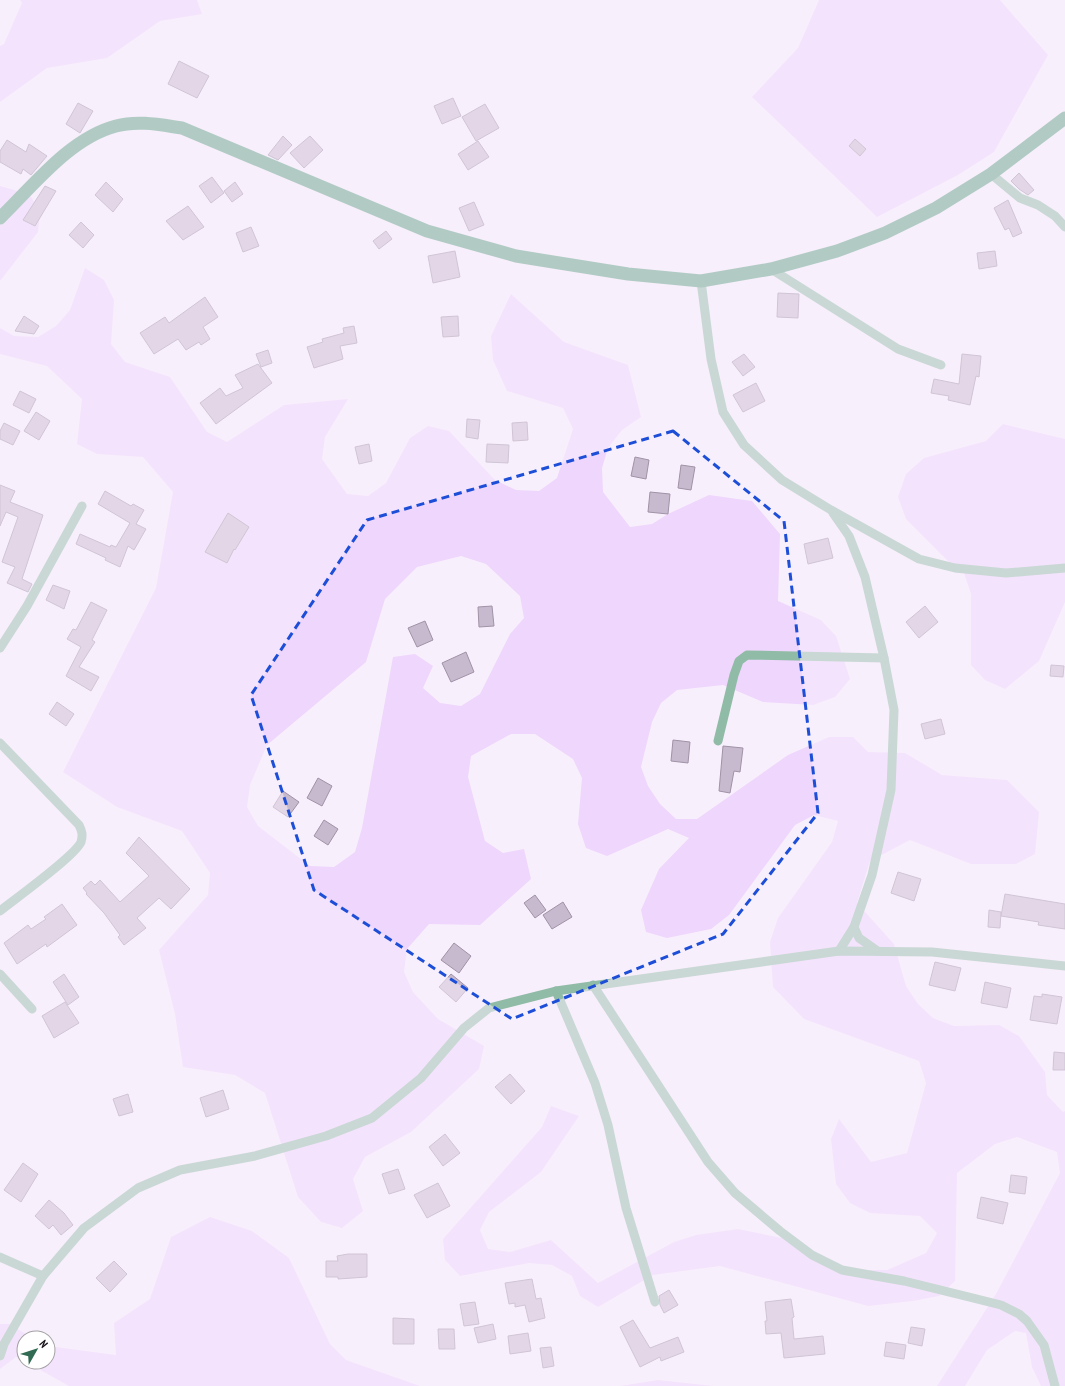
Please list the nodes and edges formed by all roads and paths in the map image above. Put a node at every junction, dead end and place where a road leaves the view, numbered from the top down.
1 (1065, 118) edge
2 (991, 174) junction
3 (0, 218) edge
4 (1065, 227) edge
5 (771, 269) junction
6 (701, 280) junction
7 (941, 365) dead end
8 (82, 506) dead end
9 (831, 510) junction
10 (1065, 568) edge
11 (0, 648) edge
12 (884, 658) junction
13 (718, 741) dead end
14 (0, 743) edge
15 (0, 911) edge
16 (854, 927) junction
17 (876, 950) junction
18 (839, 951) junction
19 (1065, 966) edge
20 (0, 974) edge
21 (593, 985) junction
22 (556, 991) junction
23 (32, 1009) dead end
24 (0, 1257) edge
25 (42, 1276) junction
26 (655, 1302) dead end
27 (0, 1356) edge
28 (1054, 1386) edge

1 - 2 street
2 - 4 street
2 - 5 street
3 - 6 street
5 - 6 street
5 - 7 street
6 - 9 street
8 - 11 street
9 - 10 street
9 - 12 street
12 - 13 street
12 - 16 street
14 - 15 street
16 - 17 street
16 - 18 street
17 - 18 street
17 - 19 street
18 - 21 street
20 - 23 street
21 - 22 street
21 - 28 street
22 - 25 street
22 - 26 street
24 - 25 street
25 - 27 street

